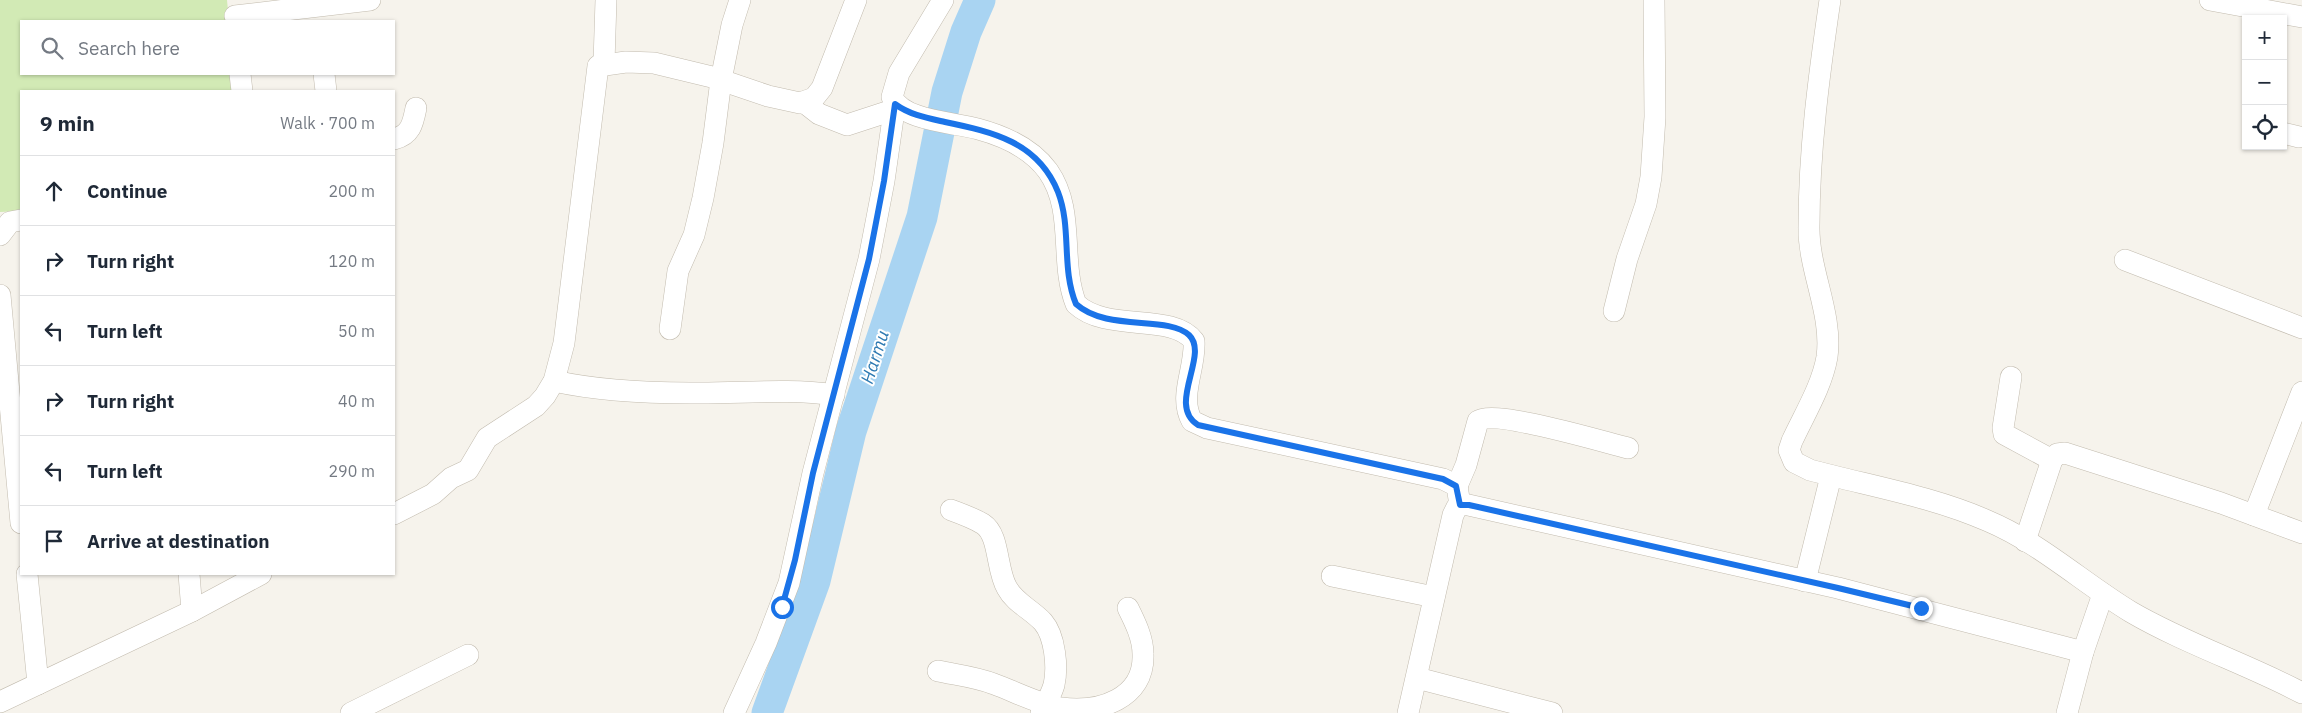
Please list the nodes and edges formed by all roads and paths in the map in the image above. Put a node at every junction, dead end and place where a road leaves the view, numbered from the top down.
1 (370, 0) edge
2 (606, 0) edge
3 (740, 0) edge
4 (856, 0) edge
5 (943, 0) edge
6 (1654, 0) edge
7 (1830, 0) edge
8 (2210, 0) edge
9 (317, 9) edge
10 (234, 13) edge
11 (2272, 15) edge
12 (2287, 16) edge
13 (2302, 17) edge
14 (604, 63) junction
15 (240, 75) edge
16 (324, 75) edge
17 (721, 80) junction
18 (242, 90) edge
19 (326, 90) edge
20 (805, 103) junction
21 (894, 107) junction
22 (416, 108) dead end
23 (395, 139) edge
24 (20, 220) edge
25 (0, 234) edge
26 (2125, 260) dead end
27 (0, 295) edge
28 (1614, 311) dead end
29 (2302, 328) edge
30 (670, 329) dead end
31 (2011, 377) dead end
32 (554, 381) junction
33 (2302, 392) edge
34 (834, 395) junction
35 (1628, 448) dead end
36 (2052, 460) junction
37 (1831, 476) junction
38 (1458, 496) junction
39 (952, 510) dead end
40 (20, 512) edge
41 (395, 513) edge
42 (2254, 515) junction
43 (2302, 533) edge
44 (2025, 541) junction
45 (27, 575) edge
46 (189, 575) edge
47 (259, 575) edge
48 (1332, 576) dead end
49 (1805, 581) junction
50 (2103, 594) junction
51 (1434, 597) junction
52 (1128, 608) dead end
53 (192, 611) junction
54 (2083, 652) junction
55 (468, 655) dead end
56 (938, 670) dead end
57 (1417, 678) junction
58 (38, 684) junction
59 (2302, 693) edge
60 (0, 702) edge
61 (1043, 709) edge
62 (351, 713) edge
63 (734, 713) edge
64 (1408, 713) edge
65 (1552, 713) edge
66 (2066, 713) edge

1 - 9 street
2 - 14 street
3 - 17 street
4 - 20 street
5 - 21 street
6 - 28 street
7 - 37 street
8 - 11 street
9 - 10 street
12 - 13 street
14 - 17 street
14 - 32 street
15 - 18 street
16 - 19 street
17 - 20 street
17 - 30 street
20 - 21 street
21 - 34 street
21 - 38 street
22 - 23 street
24 - 25 street
26 - 29 street
27 - 40 street
31 - 36 street
32 - 34 street
32 - 41 street
33 - 42 street
34 - 63 street
35 - 38 street
36 - 42 street
36 - 44 street
37 - 44 street
37 - 49 street
38 - 49 street
38 - 51 street
39 - 61 street
42 - 43 street
44 - 50 street
45 - 58 street
46 - 53 street
47 - 53 street
48 - 51 street
49 - 54 street
50 - 54 street
50 - 59 street
51 - 57 street
52 - 61 street
53 - 58 street
54 - 66 street
55 - 62 street
56 - 61 street
57 - 64 street
57 - 65 street
58 - 60 street

